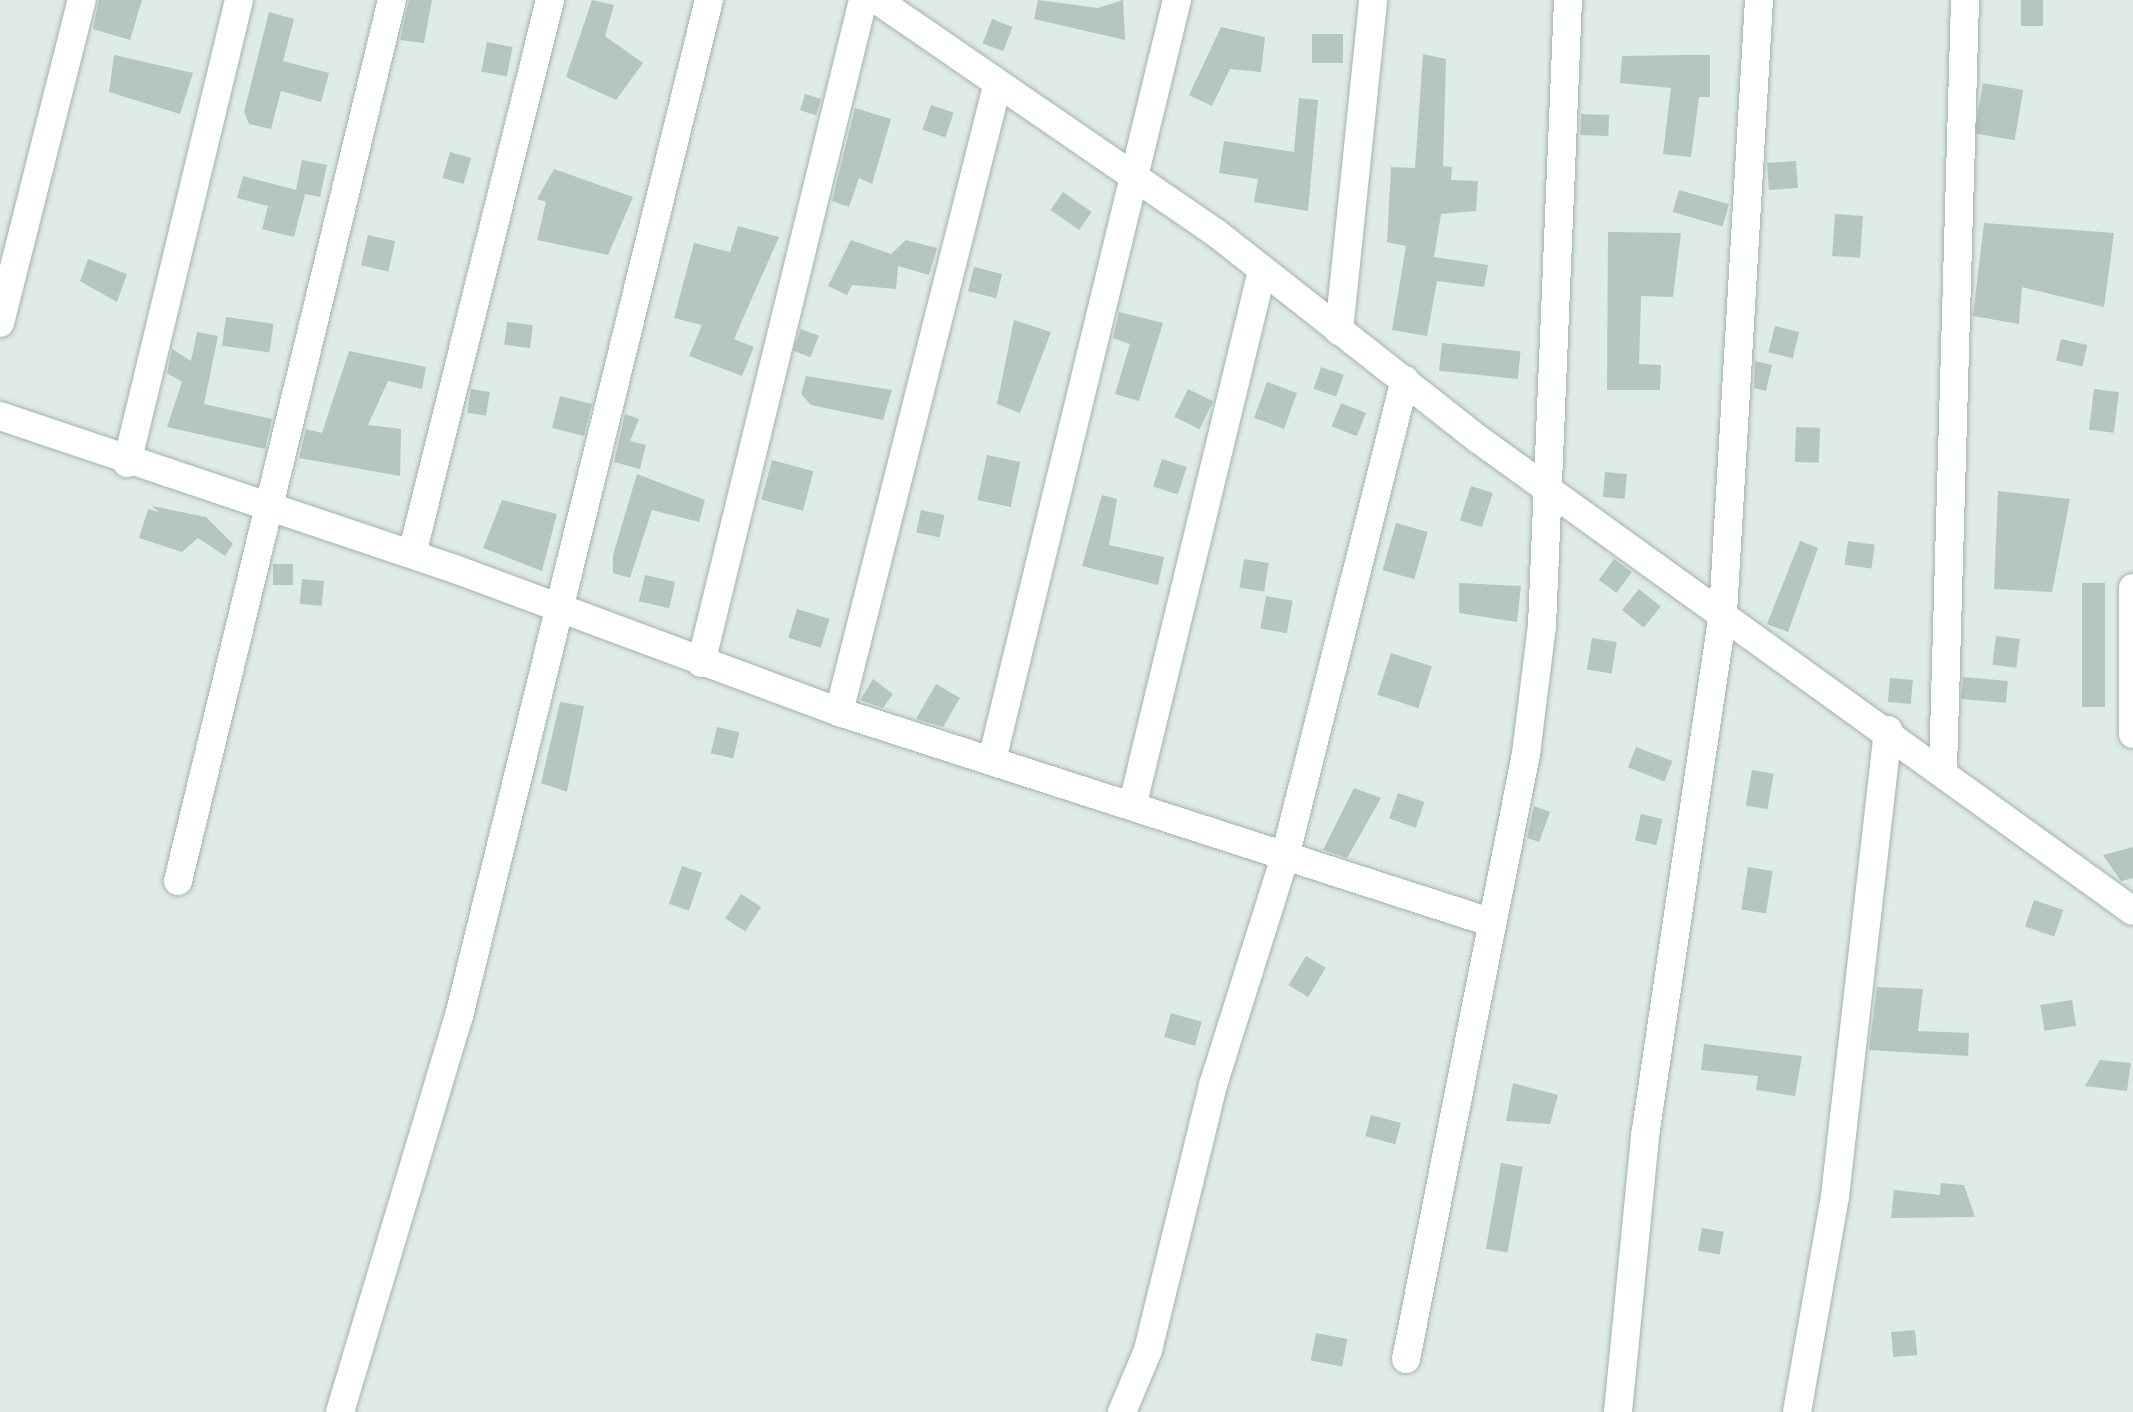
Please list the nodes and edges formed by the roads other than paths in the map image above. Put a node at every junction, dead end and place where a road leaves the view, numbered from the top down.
1 (82, 0) edge
2 (239, 0) edge
3 (392, 0) edge
4 (550, 0) edge
5 (708, 0) edge
6 (863, 0) edge
7 (877, 0) edge
8 (1176, 0) edge
9 (1374, 0) edge
10 (1568, 0) edge
11 (1758, 0) edge
12 (1965, 0) edge
13 (913, 12) edge
14 (996, 90) junction
15 (1133, 180) junction
16 (1262, 270) junction
17 (0, 322) edge
18 (1339, 330) junction
19 (1405, 380) junction
20 (0, 416) edge
21 (127, 463) junction
22 (1545, 483) junction
23 (264, 506) junction
24 (412, 554) junction
25 (2133, 588) edge
26 (559, 610) junction
27 (1722, 612) junction
28 (701, 663) junction
29 (838, 712) junction
30 (1888, 730) junction
31 (2133, 734) edge
32 (992, 760) junction
33 (1943, 768) junction
34 (1133, 803) junction
35 (1285, 857) junction
36 (178, 881) dead end
37 (2133, 911) edge
38 (1487, 921) junction
39 (1406, 1359) dead end
40 (340, 1412) edge
41 (1122, 1412) edge
42 (1618, 1412) edge
43 (1797, 1412) edge

1 - 17 street
2 - 21 street
3 - 23 street
4 - 24 street
5 - 26 street
6 - 28 street
7 - 13 street
8 - 15 street
9 - 18 street
10 - 22 street
11 - 27 street
12 - 33 street
13 - 14 street
14 - 15 street
14 - 29 street
15 - 16 street
15 - 32 street
16 - 18 street
16 - 34 street
18 - 19 street
19 - 22 street
19 - 35 street
20 - 21 street
21 - 23 street
22 - 27 street
22 - 38 street
23 - 24 street
23 - 36 street
24 - 26 street
25 - 31 street
26 - 28 street
26 - 40 street
27 - 30 street
27 - 42 street
28 - 29 street
29 - 32 street
30 - 33 street
30 - 43 street
32 - 34 street
33 - 37 street
34 - 35 street
35 - 38 street
35 - 41 street
38 - 39 street

